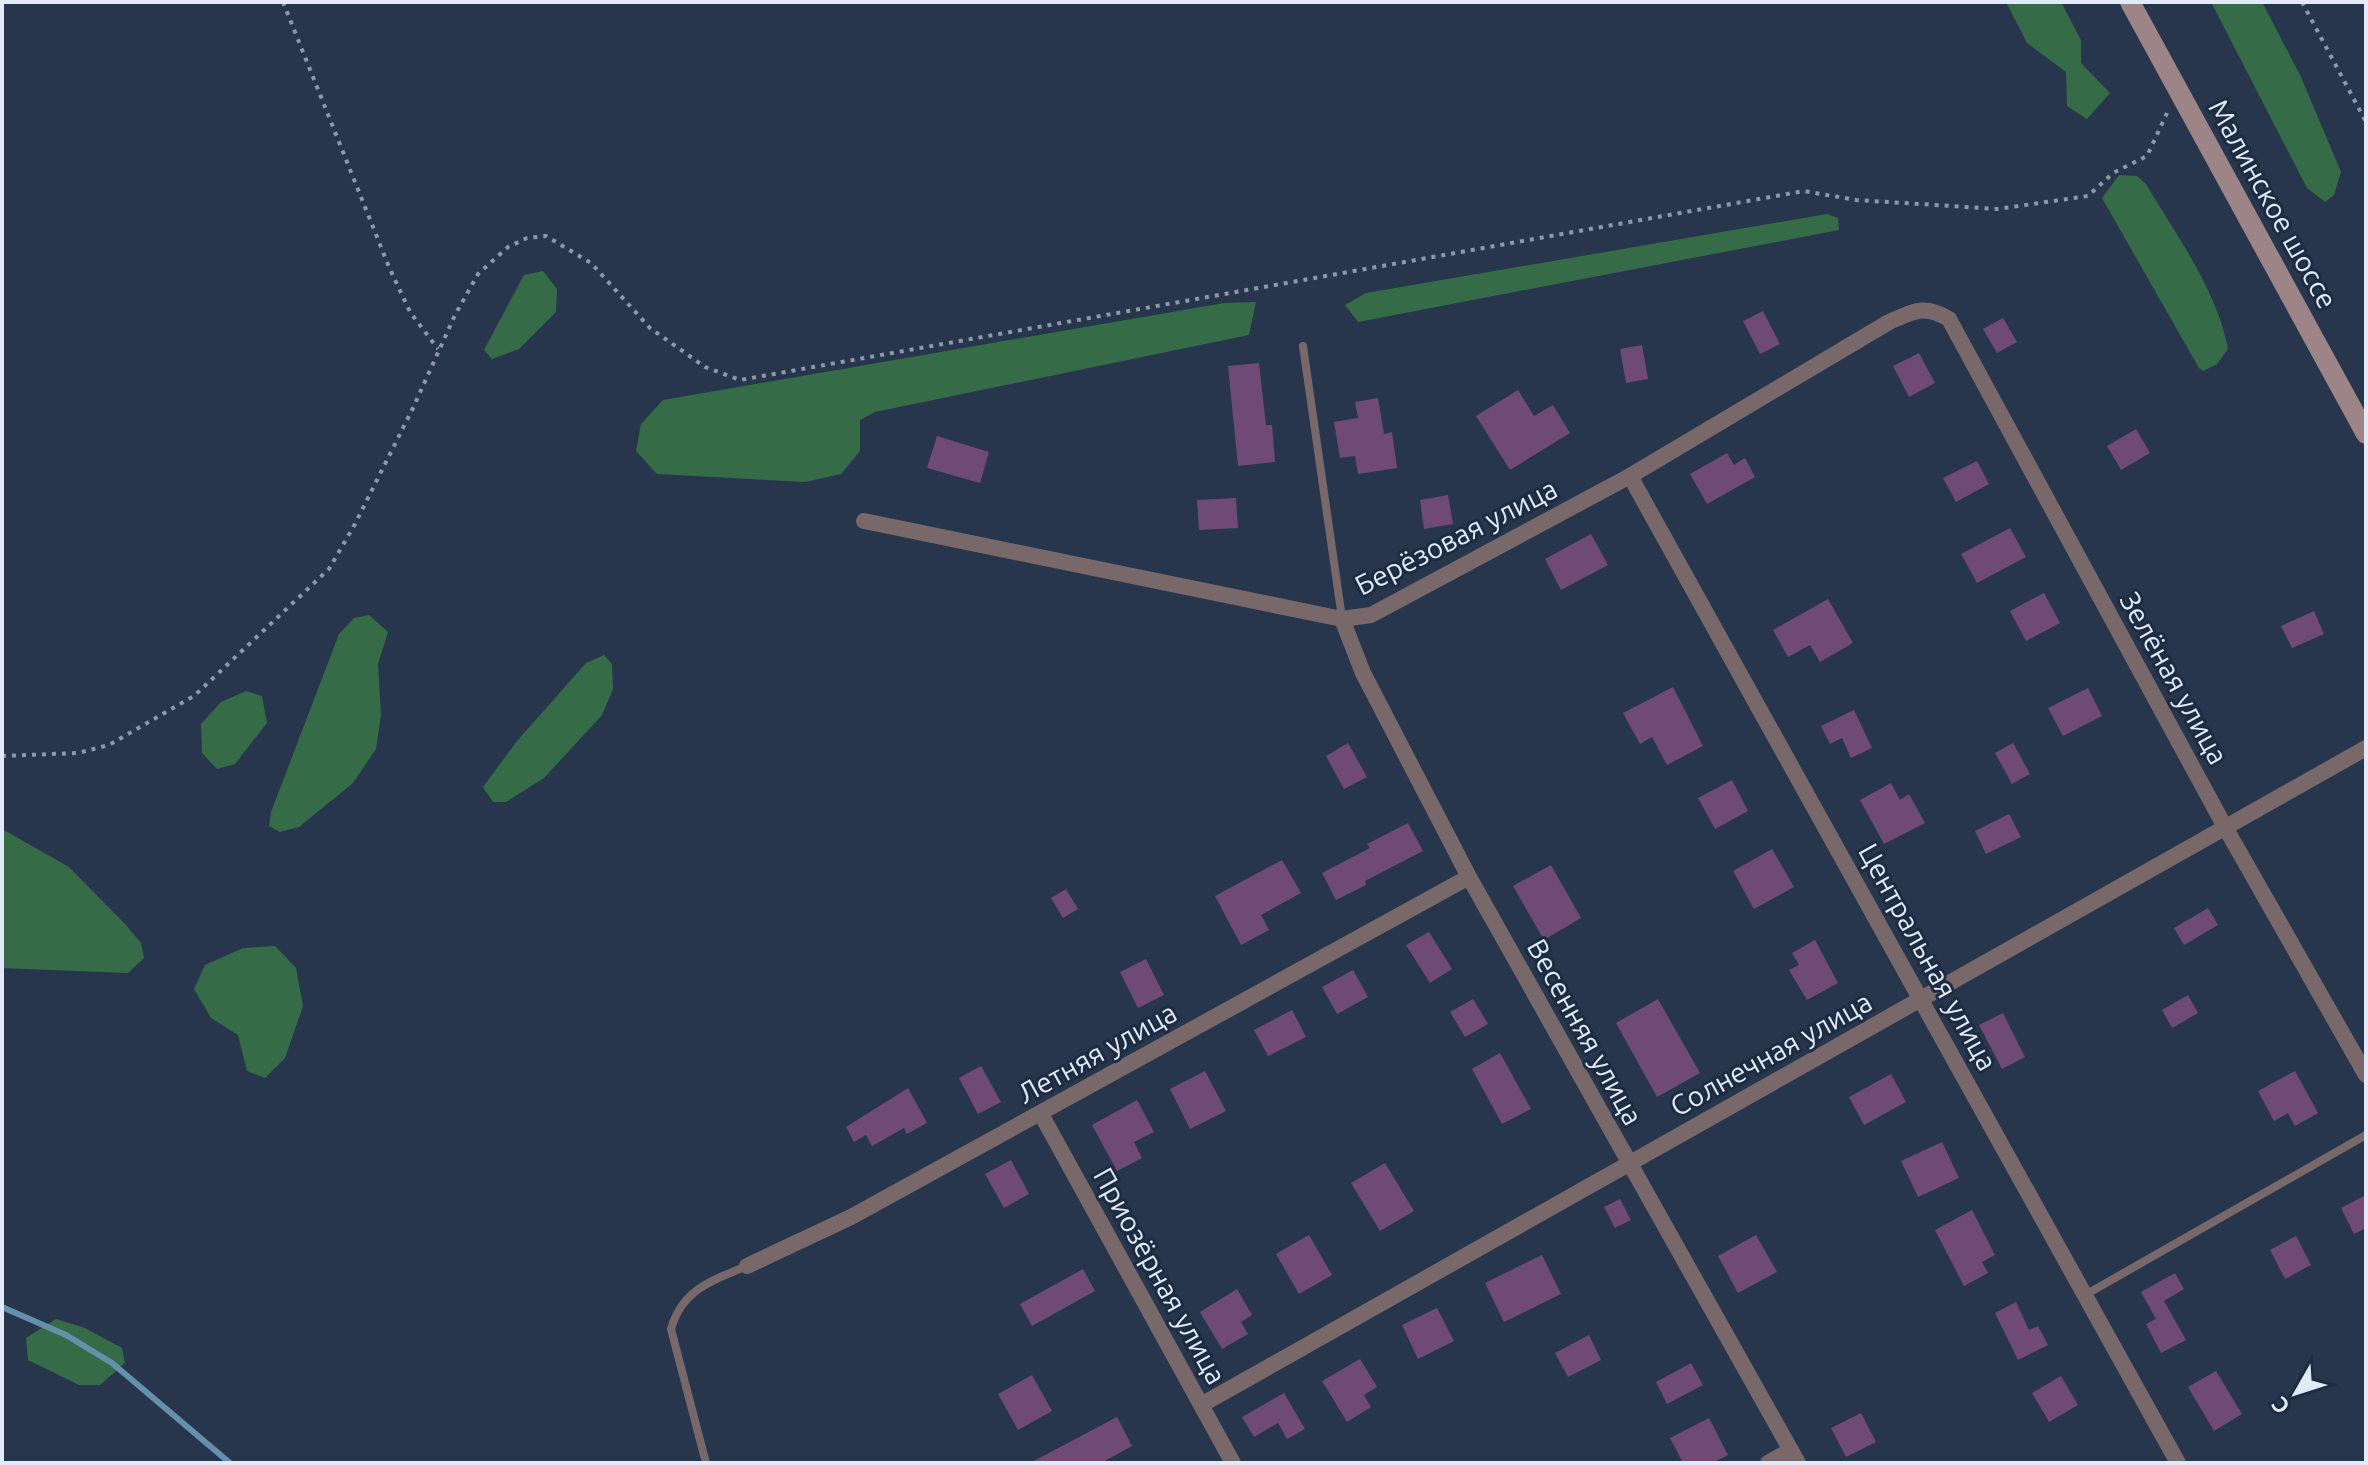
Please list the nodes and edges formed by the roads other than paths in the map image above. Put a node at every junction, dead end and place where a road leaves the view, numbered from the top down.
1 (2130, 2) edge
2 (1934, 310) joint
3 (1303, 346) dead end
4 (2366, 434) edge
5 (1630, 476) junction
6 (864, 521) dead end
7 (1342, 619) junction
8 (2366, 748) edge
9 (2225, 827) junction
10 (1469, 877) junction
11 (1922, 1000) junction
12 (2366, 1075) edge
13 (1041, 1114) junction
14 (2366, 1135) edge
15 (1629, 1163) junction
16 (747, 1266) joint
17 (2085, 1295) junction
18 (1201, 1405) junction
19 (1794, 1457) edge
20 (706, 1463) edge
21 (1233, 1463) edge
22 (1768, 1463) edge
23 (2178, 1463) edge

1 - 4 main road, Малинское шоссе
2 - 5 street, Берёзовая улица
2 - 9 street, Зелёная улица
3 - 7 lane
5 - 7 street, Берёзовая улица
5 - 11 street, Центральная улица
6 - 7 street, Берёзовая улица
7 - 10 street, Весенняя улица
8 - 9 street, Солнечная улица
9 - 11 street, Солнечная улица
9 - 12 street, Зелёная улица
10 - 13 street, Летняя улица
10 - 15 street, Весенняя улица
11 - 15 street, Солнечная улица
11 - 17 street, Центральная улица
13 - 16 street, Летняя улица
13 - 18 street, Приозёрная улица
14 - 17 lane
15 - 18 street, Солнечная улица
15 - 19 street, Весенняя улица
16 - 20 lane
17 - 23 street, Центральная улица
18 - 21 street, Приозёрная улица
19 - 22 street

